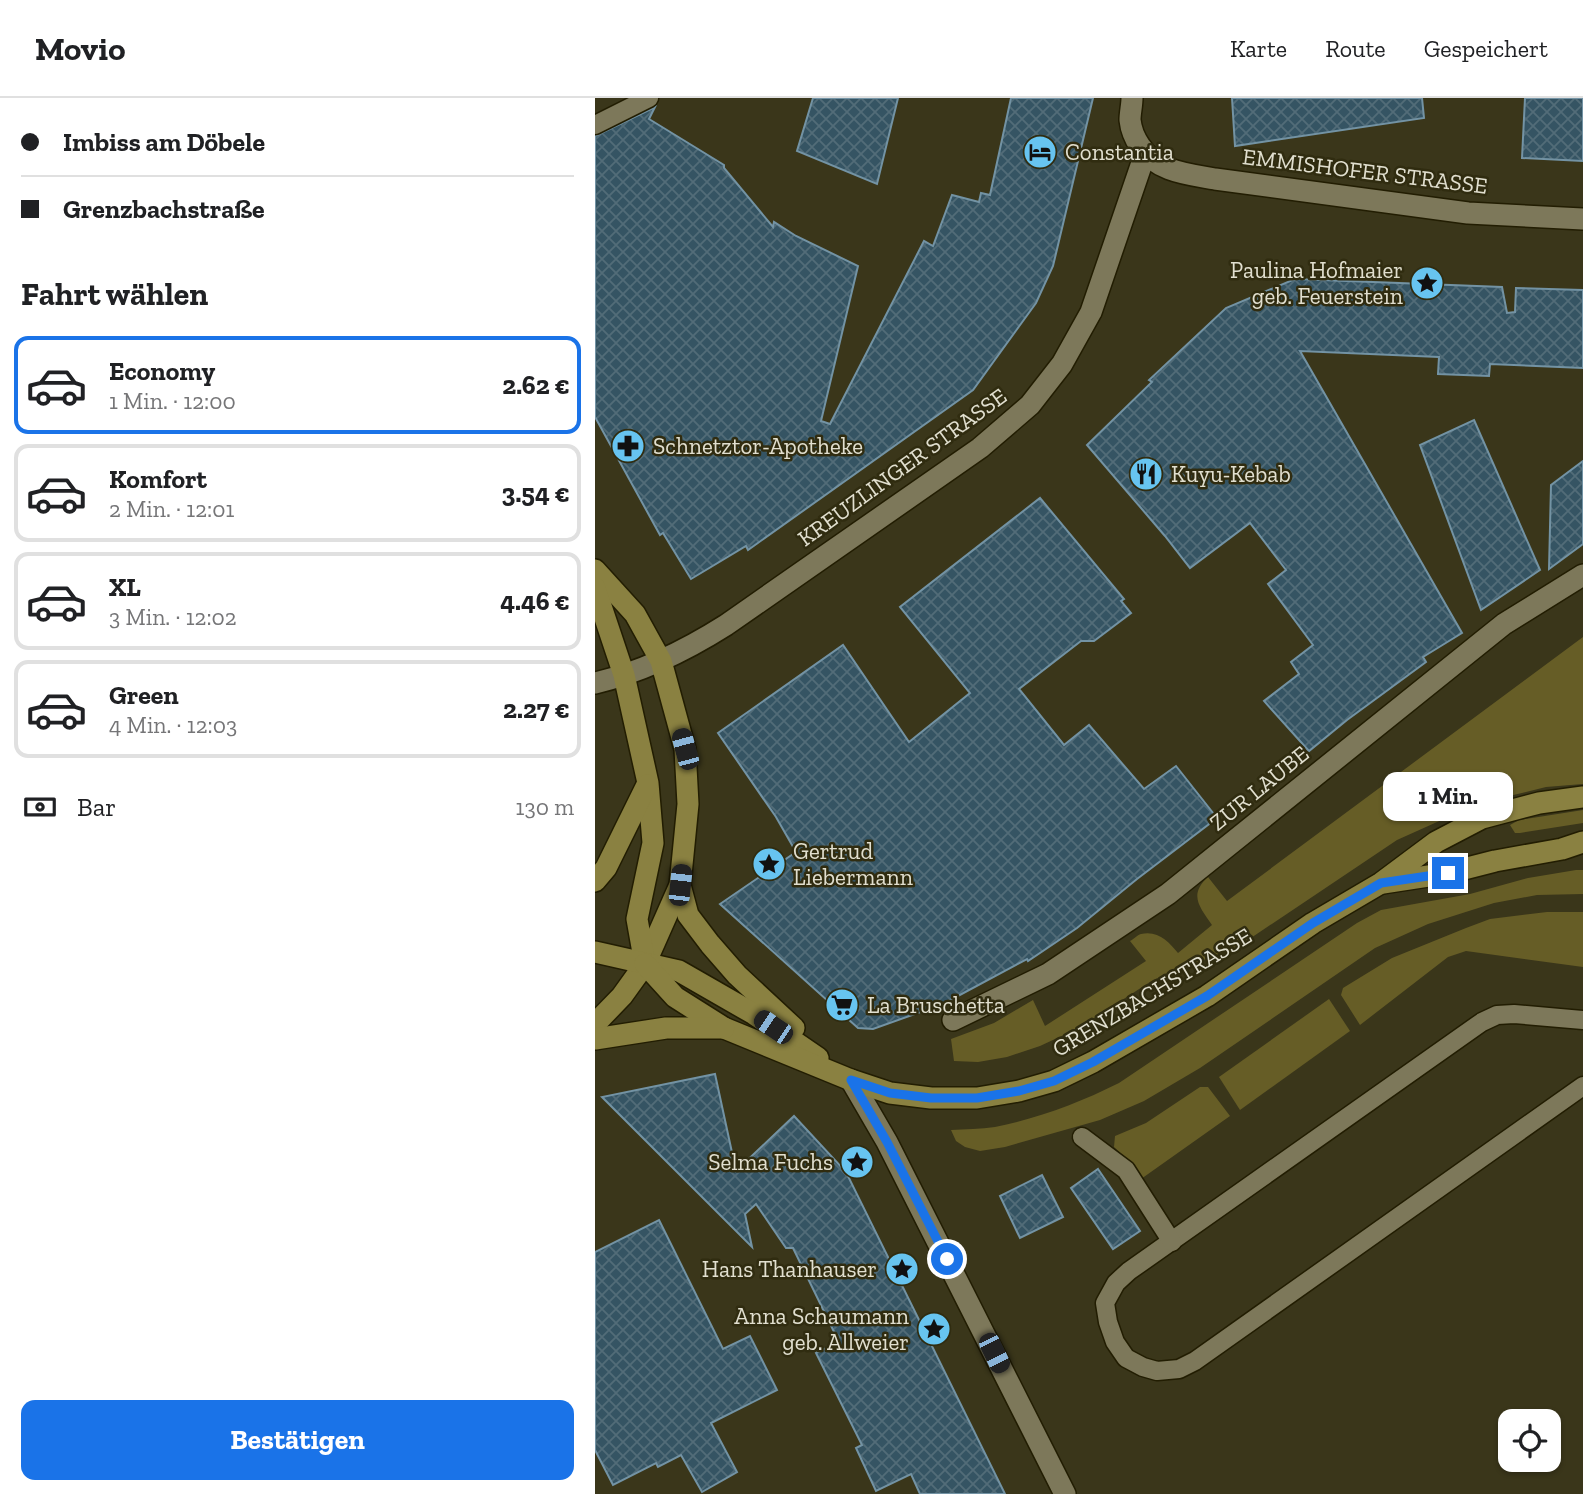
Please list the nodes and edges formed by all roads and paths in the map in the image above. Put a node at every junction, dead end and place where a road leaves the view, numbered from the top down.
1 (649, 98) edge
2 (1132, 98) edge
3 (595, 125) edge
4 (1145, 154) junction
5 (1583, 219) edge
6 (595, 570) edge
7 (1583, 575) edge
8 (595, 588) edge
9 (661, 661) junction
10 (624, 675) junction
11 (595, 683) edge
12 (648, 783) junction
13 (1583, 797) edge
14 (1583, 842) edge
15 (1573, 850) edge
16 (595, 881) edge
17 (1381, 883) junction
18 (680, 885) junction
19 (595, 952) edge
20 (645, 964) junction
21 (953, 1020) dead end
22 (1583, 1020) edge
23 (595, 1024) edge
24 (724, 1028) junction
25 (595, 1039) edge
26 (851, 1080) junction
27 (1583, 1086) edge
28 (1082, 1137) dead end
29 (1171, 1241) junction
30 (1065, 1494) edge

1 - 3 lane
2 - 4 street
4 - 5 street, EMMISHOFER STRASSE
4 - 9 street, KREUZLINGER STRASSE
6 - 9 main road
7 - 21 street, ZUR LAUBE
8 - 10 main road
9 - 10 street, KREUZLINGER STRASSE
9 - 18 main road
10 - 11 street, KREUZLINGER STRASSE
10 - 12 main road
12 - 16 main road
12 - 20 main road
13 - 17 main road, GRENZBACHSTRASSE
14 - 15 main road, GRENZBACHSTRASSE
15 - 17 main road, GRENZBACHSTRASSE
17 - 26 main road, GRENZBACHSTRASSE
18 - 20 main road
18 - 26 main road
19 - 20 main road
20 - 23 main road
20 - 24 main road
20 - 26 main road
22 - 29 lane
24 - 25 main road
24 - 26 main road
26 - 30 street
27 - 29 lane
28 - 29 lane

